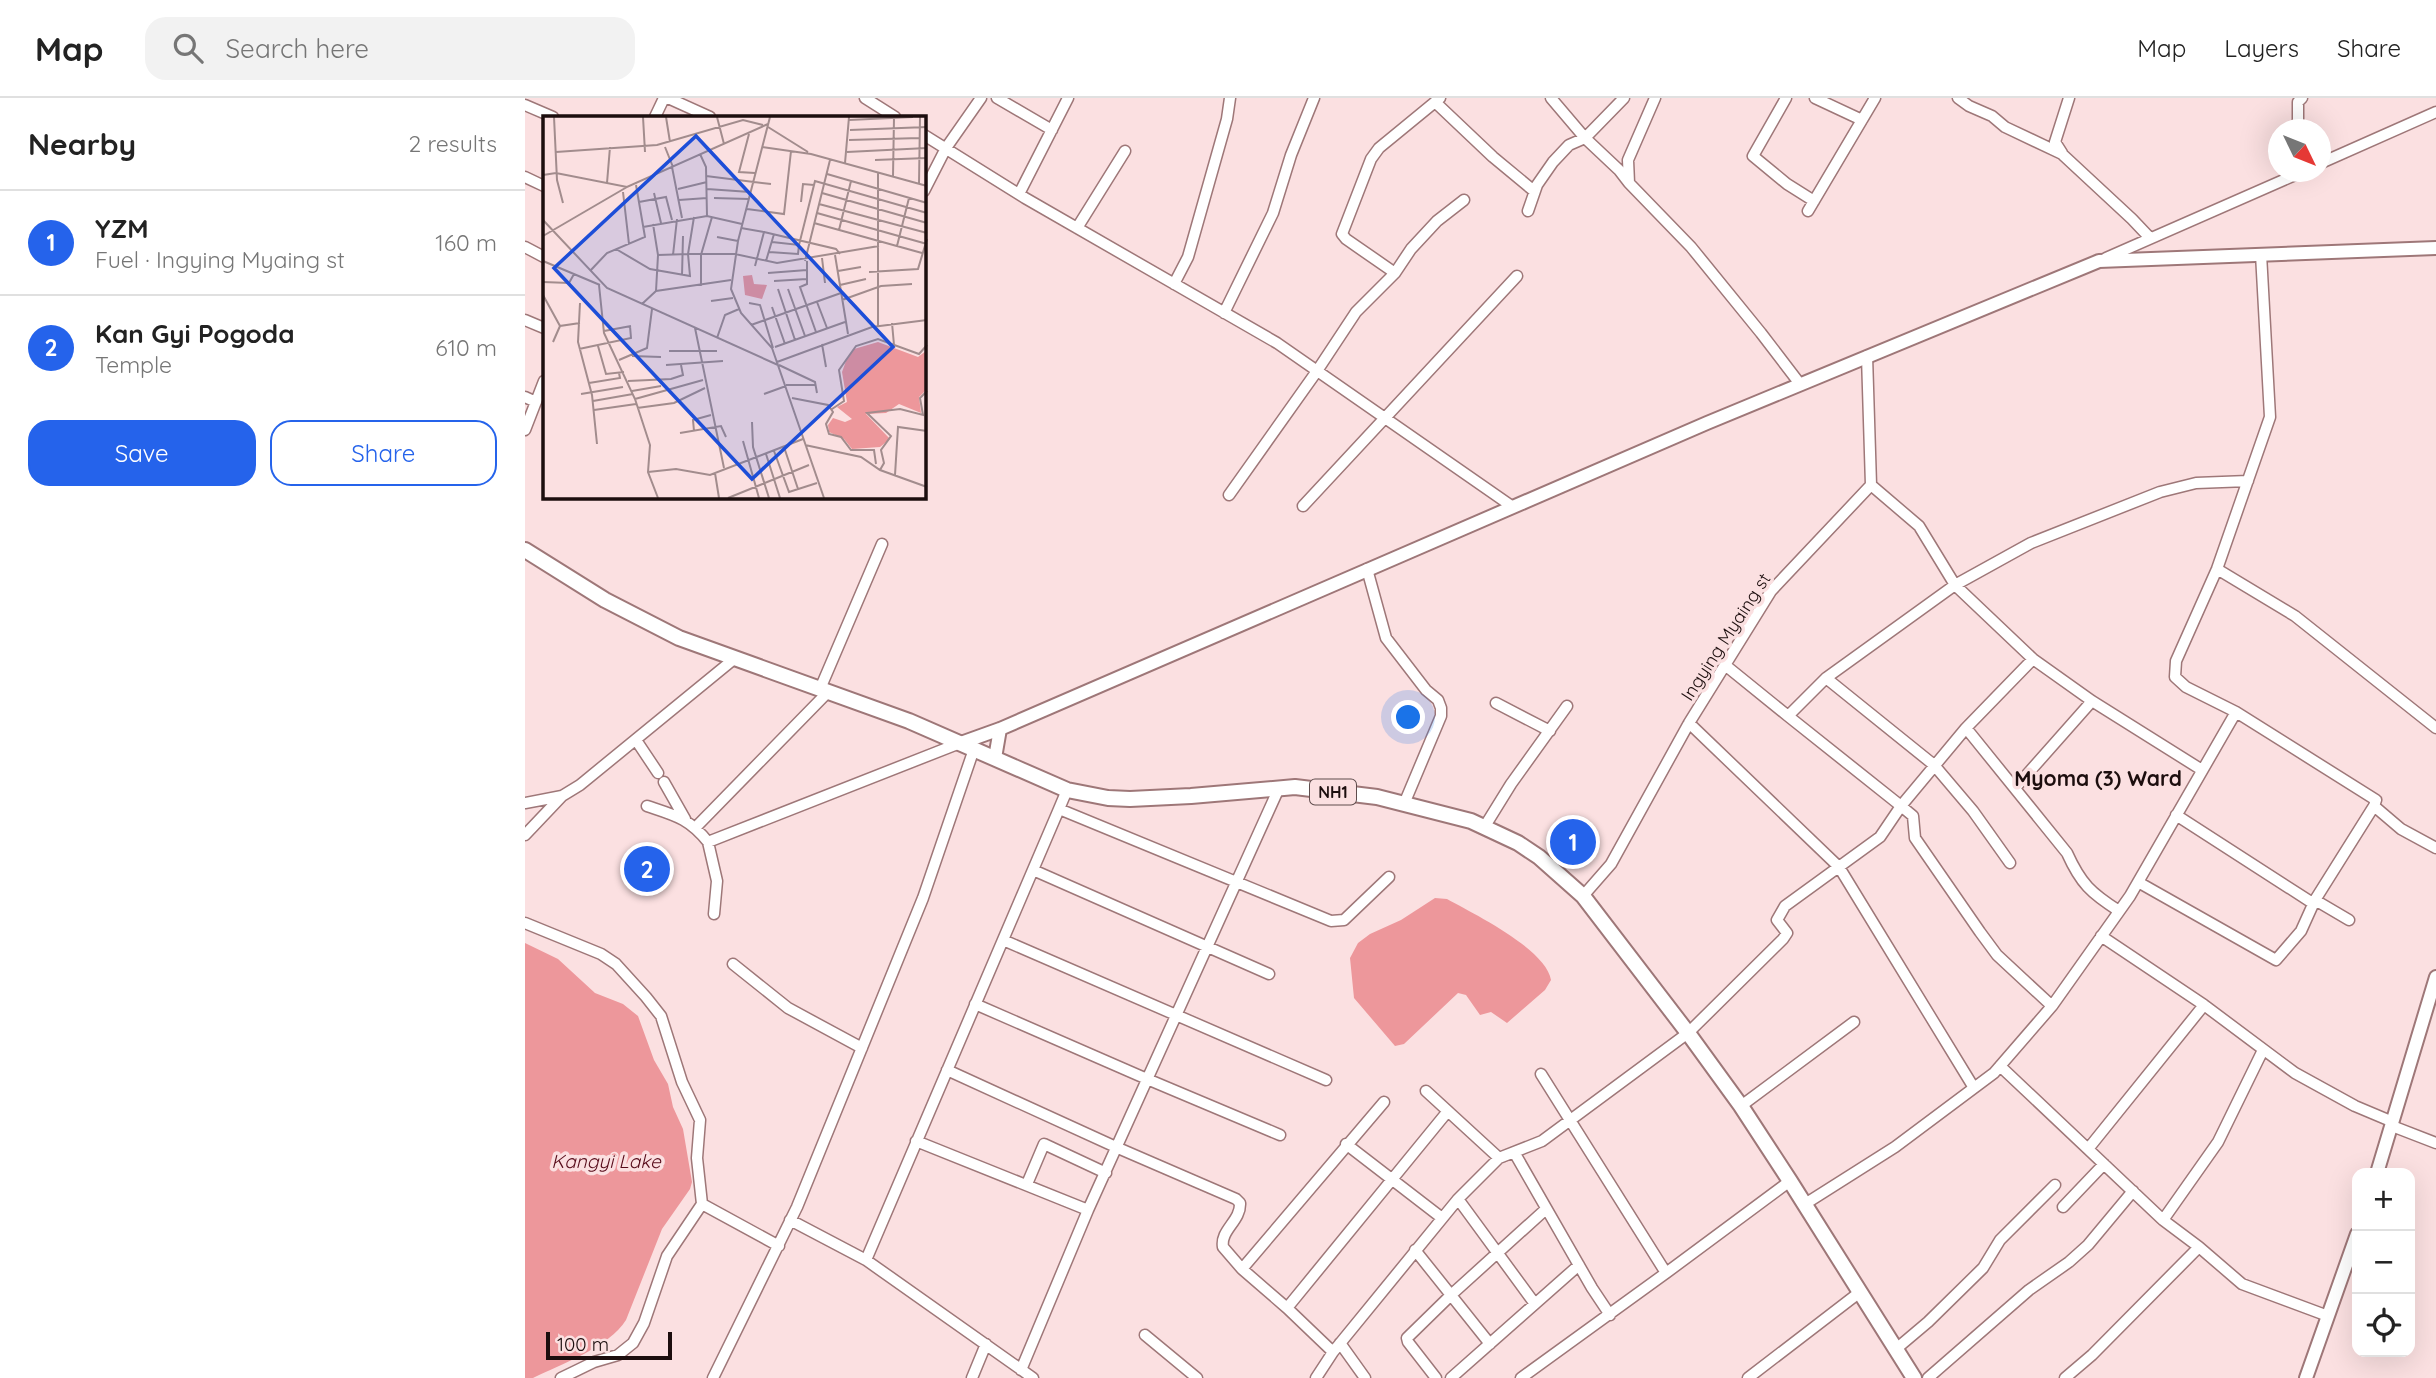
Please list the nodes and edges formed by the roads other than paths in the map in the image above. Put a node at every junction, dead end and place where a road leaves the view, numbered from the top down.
1 (666, 98) edge
2 (865, 98) edge
3 (981, 98) edge
4 (997, 98) edge
5 (1068, 98) edge
6 (1230, 98) edge
7 (1314, 98) edge
8 (1551, 98) edge
9 (1624, 98) edge
10 (1655, 98) edge
11 (1786, 98) edge
12 (1815, 98) edge
13 (1875, 98) edge
14 (1958, 98) edge
15 (2069, 98) edge
16 (2302, 98) edge
17 (1438, 100) edge
18 (525, 105) edge
19 (2436, 112) edge
20 (551, 116) edge
21 (656, 116) edge
22 (708, 116) edge
23 (893, 116) edge
24 (2298, 119) edge
25 (1862, 120) junction
26 (1052, 130) junction
27 (926, 136) edge
28 (1585, 138) junction
29 (946, 148) junction
30 (1125, 151) dead end
31 (2062, 154) junction
32 (2331, 159) edge
33 (525, 177) edge
34 (2279, 182) edge
35 (1629, 183) junction
36 (543, 186) edge
37 (926, 187) edge
38 (1535, 191) junction
39 (1019, 194) junction
40 (1464, 200) dead end
41 (1814, 201) junction
42 (1528, 211) dead end
43 (1808, 211) dead end
44 (1077, 228) junction
45 (2150, 238) junction
46 (525, 247) edge
47 (2436, 248) edge
48 (2261, 254) junction
49 (543, 256) edge
50 (2099, 261) junction
51 (1395, 273) junction
52 (1517, 276) dead end
53 (1174, 284) junction
54 (1224, 313) junction
55 (525, 320) edge
56 (543, 328) edge
57 (1867, 356) junction
58 (1317, 371) junction
59 (543, 384) edge
60 (1800, 384) junction
61 (525, 397) edge
62 (536, 402) junction
63 (1385, 419) junction
64 (525, 430) edge
65 (2248, 481) junction
66 (1871, 485) junction
67 (1229, 495) dead end
68 (1303, 506) dead end
69 (1513, 507) junction
70 (882, 544) dead end
71 (525, 550) edge
72 (1367, 569) junction
73 (2217, 569) junction
74 (1955, 584) junction
75 (2033, 659) junction
76 (734, 660) junction
77 (1725, 665) junction
78 (1826, 678) junction
79 (824, 690) junction
80 (2092, 701) junction
81 (1496, 703) dead end
82 (1567, 706) dead end
83 (2236, 712) junction
84 (1788, 716) junction
85 (1689, 723) junction
86 (1966, 728) junction
87 (2436, 728) edge
88 (1000, 729) junction
89 (1550, 731) junction
90 (636, 740) junction
91 (968, 746) junction
92 (995, 758) junction
93 (1934, 765) junction
94 (2202, 770) junction
95 (1279, 788) junction
96 (2015, 788) junction
97 (1067, 790) junction
98 (562, 796) junction
99 (525, 803) edge
100 (1404, 804) junction
101 (647, 806) dead end
102 (1901, 806) junction
103 (2374, 806) junction
104 (1059, 809) junction
105 (2176, 815) junction
106 (685, 819) junction
107 (1485, 826) junction
108 (696, 827) junction
109 (525, 835) edge
110 (708, 842) junction
111 (2436, 848) edge
112 (2010, 863) dead end
113 (1839, 867) junction
114 (1033, 870) junction
115 (1389, 877) dead end
116 (1235, 882) junction
117 (2138, 882) junction
118 (1583, 896) junction
119 (2315, 900) junction
120 (2119, 911) junction
121 (714, 914) dead end
122 (2349, 920) dead end
123 (525, 923) edge
124 (2101, 936) junction
125 (1003, 940) junction
126 (1206, 945) junction
127 (733, 964) dead end
128 (1269, 974) dead end
129 (2436, 977) edge
130 (975, 1004) junction
131 (2204, 1005) junction
132 (2052, 1006) junction
133 (1177, 1015) junction
134 (1854, 1021) dead end
135 (1688, 1033) junction
136 (862, 1048) junction
137 (2263, 1050) junction
138 (2000, 1066) junction
139 (947, 1070) junction
140 (1541, 1074) dead end
141 (1147, 1079) junction
142 (1326, 1080) dead end
143 (1974, 1088) junction
144 (1426, 1091) dead end
145 (1384, 1102) dead end
146 (1741, 1106) junction
147 (1448, 1111) junction
148 (1572, 1121) junction
149 (2393, 1124) junction
150 (1280, 1135) dead end
151 (916, 1141) junction
152 (2436, 1143) edge
153 (1346, 1144) junction
154 (1118, 1148) junction
155 (2088, 1149) junction
156 (1514, 1152) junction
157 (1499, 1158) junction
158 (2104, 1164) junction
159 (2379, 1168) edge
160 (1106, 1173) junction
161 (1391, 1180) junction
162 (1790, 1181) junction
163 (1027, 1184) junction
164 (2055, 1185) dead end
165 (2133, 1191) junction
166 (1458, 1199) junction
167 (702, 1204) junction
168 (1805, 1204) junction
169 (2063, 1207) dead end
170 (1546, 1209) junction
171 (1088, 1210) junction
172 (1442, 1218) junction
173 (790, 1220) junction
174 (2163, 1220) junction
175 (779, 1246) junction
176 (2199, 1247) junction
177 (2352, 1248) edge
178 (1415, 1250) junction
179 (1497, 1252) junction
180 (866, 1260) junction
181 (1579, 1265) junction
182 (1242, 1269) junction
183 (1666, 1273) junction
184 (1860, 1292) junction
185 (1451, 1295) junction
186 (1535, 1304) junction
187 (1287, 1308) junction
188 (1610, 1315) junction
189 (2328, 1316) junction
190 (1145, 1335) dead end
191 (986, 1344) junction
192 (1490, 1344) junction
193 (1336, 1347) junction
194 (1896, 1349) junction
195 (1021, 1370) junction
196 (561, 1378) edge
197 (713, 1378) edge
198 (972, 1378) edge
199 (1033, 1378) edge
200 (1197, 1378) edge
201 (1316, 1378) edge
202 (1365, 1378) edge
203 (1436, 1378) edge
204 (1451, 1378) edge
205 (1521, 1378) edge
206 (1748, 1378) edge
207 (1914, 1378) edge
208 (1928, 1378) edge
209 (2065, 1378) edge
210 (2306, 1378) edge

1 - 21 street
1 - 22 street
2 - 23 street
3 - 29 street
4 - 26 street
5 - 26 street
6 - 53 street
7 - 54 street
8 - 28 street
9 - 28 street
10 - 35 street
11 - 41 street
12 - 25 street
13 - 25 street
14 - 31 street
15 - 31 street
16 - 24 street
17 - 38 street
17 - 51 street
18 - 20 street
19 - 32 street
25 - 41 street
26 - 39 street
27 - 29 street
28 - 35 street
28 - 38 street
29 - 37 street
29 - 39 street
30 - 44 street
31 - 45 street
33 - 36 street
34 - 45 street
35 - 60 street
38 - 42 street
39 - 44 street
40 - 51 street
41 - 43 street
44 - 53 street
45 - 50 street
46 - 49 street
47 - 48 main road
48 - 50 main road
48 - 65 street
50 - 57 main road
51 - 58 street
52 - 63 street
53 - 54 street
54 - 58 street
55 - 56 street
57 - 60 main road
57 - 66 street
58 - 63 street
58 - 67 street
59 - 62 street
60 - 69 main road
61 - 62 street
62 - 64 street
63 - 68 street
63 - 69 street
65 - 73 street
65 - 74 street
66 - 74 street
66 - 77 street, Ingying Myaing st
69 - 72 main road
70 - 79 street
71 - 76 highway, NH1
72 - 88 main road
72 - 100 street
73 - 83 street
73 - 87 street
74 - 75 street
74 - 78 street
75 - 80 street
75 - 86 street
76 - 79 highway, NH1
76 - 90 street
77 - 84 street
77 - 85 street, Ingying Myaing st
78 - 84 street
78 - 93 street
79 - 91 highway, NH1
79 - 108 street
80 - 94 street
80 - 96 street
81 - 89 street
82 - 89 street
83 - 94 street
83 - 103 street
84 - 102 street
85 - 113 street
85 - 118 street, Ingying Myaing st
86 - 93 street
86 - 96 street
88 - 91 main road
88 - 92 main road
89 - 107 street
90 - 98 street
90 - 106 street
91 - 92 highway, NH1
91 - 110 street
91 - 136 street
92 - 97 highway, NH1
93 - 102 street
93 - 112 street
94 - 105 street
95 - 97 highway, NH1
95 - 100 highway, NH1
95 - 116 street
96 - 120 street
97 - 104 street
98 - 99 street
98 - 109 street
100 - 107 highway, NH1
101 - 106 street
102 - 113 street
102 - 132 street
103 - 111 street
103 - 119 street
104 - 114 street
104 - 116 street
105 - 117 street
105 - 119 street
106 - 108 street
107 - 118 highway, NH1
108 - 110 street
110 - 121 street
113 - 135 street
113 - 143 street
114 - 125 street
114 - 126 street
115 - 116 street
116 - 126 street
117 - 119 street
117 - 120 street
118 - 135 highway, NH1
119 - 122 street
120 - 124 street
123 - 167 street
124 - 131 street
124 - 132 street
125 - 130 street
125 - 133 street
126 - 128 street
126 - 133 street
127 - 136 street
129 - 149 main road
130 - 139 street
130 - 141 street
131 - 137 street
131 - 155 street
132 - 138 street
133 - 141 street
133 - 142 street
134 - 146 street
135 - 146 highway, NH1
135 - 148 street
136 - 173 street
137 - 149 street
137 - 174 street
138 - 143 street
138 - 155 street
139 - 151 street
139 - 154 street
140 - 148 street
141 - 150 street
141 - 154 street
143 - 168 street
144 - 147 street
145 - 153 street
146 - 162 highway, NH1
147 - 157 street
147 - 161 street
148 - 156 street
148 - 183 street
149 - 152 street
149 - 159 main road
151 - 163 street
151 - 180 street
153 - 161 street
153 - 182 street
154 - 160 street
154 - 182 street
155 - 158 street
156 - 157 street
156 - 170 street
157 - 166 street
158 - 165 street
158 - 169 street
160 - 163 street
160 - 171 street
161 - 172 street
161 - 187 street
162 - 168 highway, NH1
162 - 183 street
163 - 171 street
164 - 194 street
165 - 174 street
165 - 208 street
166 - 172 street
166 - 179 street
167 - 175 street
167 - 196 street
168 - 184 highway, NH1
170 - 179 street
170 - 181 street
171 - 195 street
172 - 178 street
173 - 175 street
173 - 180 street
174 - 176 street
175 - 197 street
176 - 189 street
176 - 209 street
177 - 189 main road
178 - 185 street
178 - 193 street
179 - 185 street
179 - 186 street
180 - 191 street
181 - 186 street
181 - 188 street
182 - 187 street
183 - 188 street
184 - 194 highway, NH1
184 - 206 street
185 - 192 street
185 - 203 street
186 - 192 street
187 - 193 street
188 - 205 street
189 - 210 main road
190 - 200 street
191 - 195 street
191 - 198 street
192 - 204 street
193 - 201 street
193 - 202 street
194 - 207 highway, NH1
195 - 199 street

